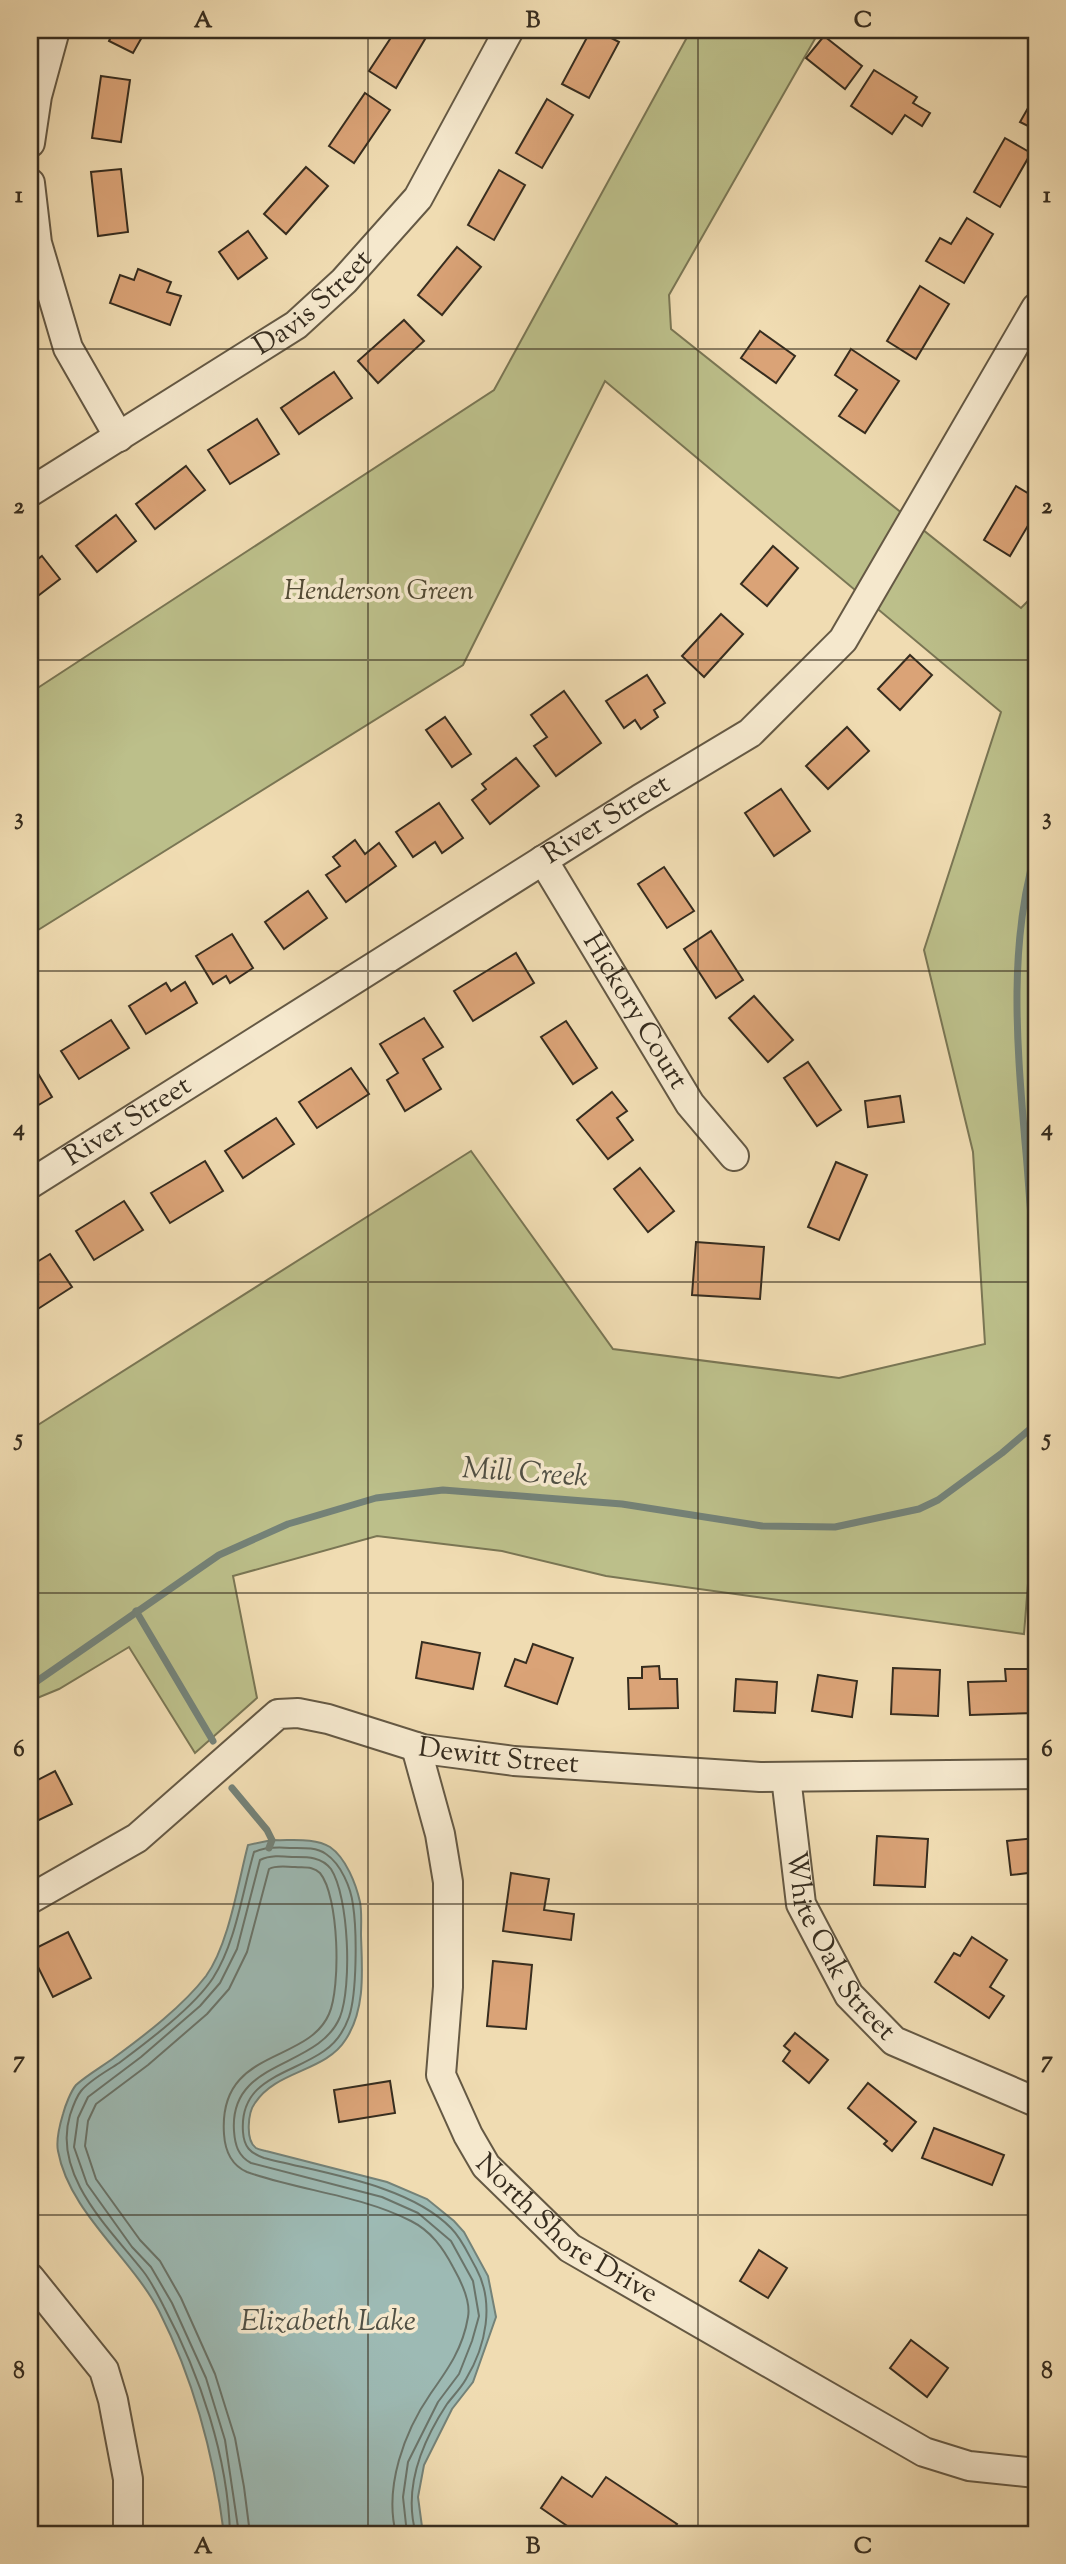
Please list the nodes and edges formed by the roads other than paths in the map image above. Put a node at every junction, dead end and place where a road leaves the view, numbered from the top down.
1 (55, 30) edge
2 (509, 30) edge
3 (30, 143) edge
4 (30, 183) edge
5 (1036, 308) edge
6 (119, 437) junction
7 (30, 492) edge
8 (543, 860) junction
9 (734, 1156) dead end
10 (30, 1184) edge
11 (416, 1747) junction
12 (1036, 1774) edge
13 (786, 1777) junction
14 (30, 1899) edge
15 (1036, 2102) edge
16 (30, 2278) edge
17 (1036, 2473) edge
18 (128, 2534) edge

1 - 3 street
2 - 6 street, Davis Street
4 - 6 street
5 - 8 street, River Street
6 - 7 street, Davis Street
8 - 9 street, Hickory Court
8 - 10 street, River Street
11 - 13 street, Dewitt Street
11 - 14 street, Dewitt Street
11 - 17 street, North Shore Drive
12 - 13 street, Dewitt Street
13 - 15 street, White Oak Street
16 - 18 street

